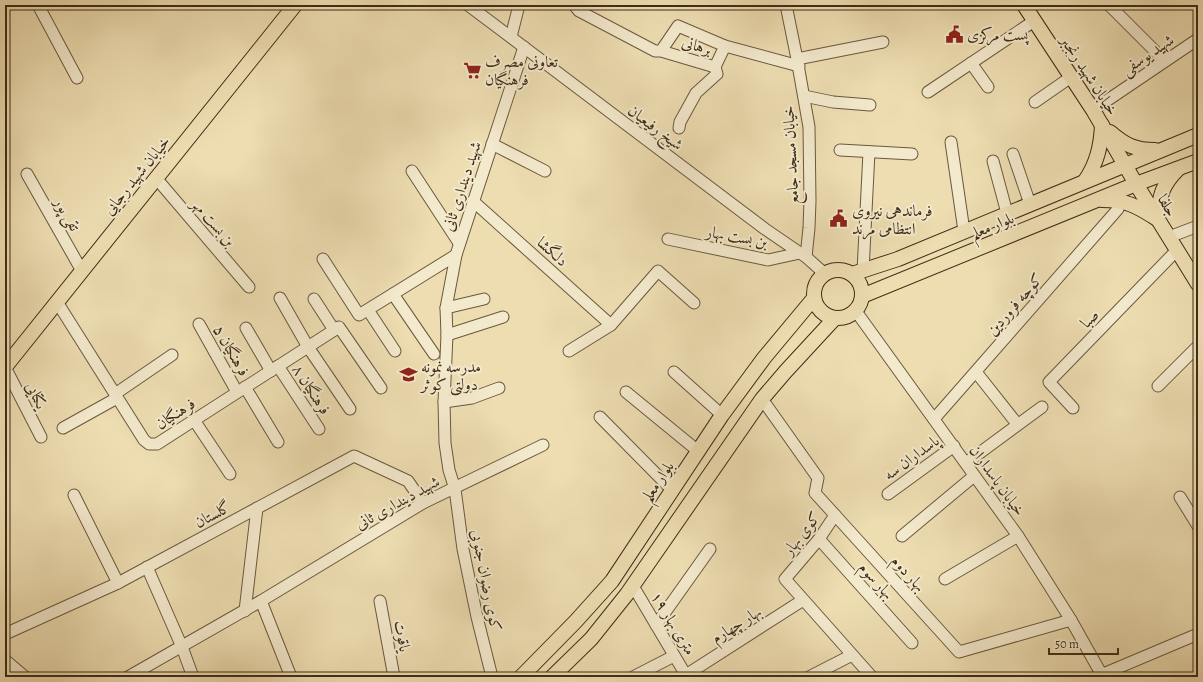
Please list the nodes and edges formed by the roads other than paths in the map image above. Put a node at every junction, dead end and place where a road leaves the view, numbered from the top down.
1 (38, 5) edge
2 (295, 5) edge
3 (468, 5) edge
4 (574, 5) edge
5 (786, 5) edge
6 (1024, 5) edge
7 (1109, 5) edge
8 (521, 6) edge
9 (1034, 21) junction
10 (511, 37) junction
11 (1198, 39) edge
12 (883, 42) dead end
13 (524, 46) junction
14 (725, 46) junction
15 (661, 51) junction
16 (1165, 61) junction
17 (798, 62) junction
18 (971, 63) junction
19 (715, 67) junction
20 (77, 78) dead end
21 (1071, 78) junction
22 (988, 87) dead end
23 (928, 92) dead end
24 (804, 96) junction
25 (1035, 102) dead end
26 (870, 105) dead end
27 (1094, 110) junction
28 (1102, 124) junction
29 (678, 128) dead end
30 (1198, 135) edge
31 (951, 142) dead end
32 (492, 144) junction
33 (840, 150) dead end
34 (1161, 150) junction
35 (869, 152) junction
36 (912, 154) dead end
37 (1013, 154) dead end
38 (993, 161) dead end
39 (1198, 161) edge
40 (1125, 164) junction
41 (1180, 168) junction
42 (412, 171) dead end
43 (545, 171) dead end
44 (27, 174) dead end
45 (156, 178) junction
46 (1085, 181) junction
47 (1136, 184) junction
48 (473, 201) junction
49 (1095, 201) junction
50 (1030, 204) junction
51 (1118, 209) dead end
52 (1007, 213) junction
53 (1157, 219) junction
54 (1198, 226) edge
55 (964, 232) junction
56 (1169, 238) junction
57 (668, 239) dead end
58 (459, 243) junction
59 (1177, 250) junction
60 (456, 254) junction
61 (803, 255) junction
62 (324, 259) dead end
63 (82, 271) junction
64 (858, 272) junction
65 (825, 274) junction
66 (1196, 279) edge
67 (249, 287) dead end
68 (393, 294) junction
69 (862, 296) junction
70 (280, 298) dead end
71 (814, 298) junction
72 (314, 299) dead end
73 (484, 299) dead end
74 (57, 302) junction
75 (694, 303) dead end
76 (446, 308) junction
77 (855, 310) junction
78 (364, 312) junction
79 (503, 317) dead end
80 (835, 318) junction
81 (199, 324) dead end
82 (611, 325) junction
83 (246, 328) dead end
84 (337, 329) junction
85 (447, 335) junction
86 (1198, 346) edge
87 (308, 347) junction
88 (395, 351) dead end
89 (569, 351) dead end
90 (434, 354) dead end
91 (172, 355) dead end
92 (5, 367) edge
93 (274, 368) junction
94 (674, 372) dead end
95 (976, 372) junction
96 (1158, 386) dead end
97 (381, 388) dead end
98 (499, 388) dead end
99 (241, 389) junction
100 (626, 392) dead end
101 (116, 396) junction
102 (762, 399) junction
103 (444, 402) junction
104 (1042, 407) dead end
105 (1073, 408) dead end
106 (350, 409) dead end
107 (722, 415) junction
108 (600, 417) dead end
109 (934, 419) junction
110 (194, 420) junction
111 (1014, 420) dead end
112 (63, 428) dead end
113 (319, 429) dead end
114 (41, 437) dead end
115 (278, 442) dead end
116 (543, 445) dead end
117 (954, 446) junction
118 (698, 451) junction
119 (966, 464) junction
120 (230, 474) dead end
121 (974, 476) junction
122 (455, 489) junction
123 (672, 490) junction
124 (888, 494) dead end
125 (74, 495) dead end
126 (1180, 497) dead end
127 (423, 503) junction
128 (257, 508) junction
129 (834, 515) junction
130 (1198, 526) edge
131 (902, 536) dead end
132 (1018, 536) junction
133 (818, 538) junction
134 (710, 549) dead end
135 (147, 567) junction
136 (945, 579) dead end
137 (118, 583) junction
138 (633, 586) junction
139 (803, 600) junction
140 (261, 601) junction
141 (380, 601) dead end
142 (245, 611) junction
143 (1071, 620) junction
144 (656, 625) junction
145 (5, 634) edge
146 (1198, 634) edge
147 (912, 643) dead end
148 (182, 647) junction
149 (852, 655) junction
150 (674, 656) junction
151 (5, 660) edge
152 (686, 676) edge
153 (1100, 676) edge
154 (25, 677) edge
155 (128, 677) edge
156 (193, 677) edge
157 (291, 677) edge
158 (394, 677) edge
159 (492, 677) edge
160 (521, 677) edge
161 (552, 677) edge
162 (632, 677) edge
163 (809, 677) edge
164 (872, 677) edge

1 - 20 street
2 - 45 main road, خیابان شهید رجایی
3 - 10 street, شیخ رفیعیان
4 - 15 street, برهانی
5 - 17 street, خیابان مسجد جامع
6 - 9 main road, خیابان شهید رنجبر
7 - 16 street
8 - 10 street
9 - 18 street
9 - 21 main road, خیابان شهید رنجبر
10 - 13 street, شیخ رفیعیان
11 - 16 street, شهید یوسفی
12 - 17 street
13 - 32 street, شهید دینداری ثانی
13 - 61 street, شیخ رفیعیان
14 - 15 street, برهانی
14 - 17 street
14 - 19 street, برهانی
15 - 19 street, برهانی
16 - 27 street, شهید یوسفی
17 - 24 street, خیابان مسجد جامع
18 - 22 street
18 - 23 street
19 - 29 street
21 - 25 street
21 - 27 main road, خیابان شهید رنجبر
24 - 26 street
24 - 61 street, خیابان مسجد جامع
27 - 28 main road, خیابان شهید رنجبر
28 - 34 main road
28 - 40 main road, خیابان شهید رنجبر
28 - 46 main road
30 - 34 main road, بلوار معلم
31 - 55 street
32 - 43 street
32 - 48 street, شهید دینداری ثانی
33 - 35 street
34 - 40 main road, بلوار معلم
35 - 36 street
35 - 64 street
37 - 50 street
38 - 52 street
39 - 41 main road, بلوار معلم
40 - 46 main road, بلوار معلم
40 - 47 main road, خیابان شهید رنجبر
41 - 47 main road, بلوار معلم
41 - 53 main road
42 - 58 street
44 - 63 street, تقی پور
45 - 63 main road, خیابان شهید رجایی
45 - 67 street, بن بست مهر
46 - 50 main road, بلوار معلم
47 - 49 main road, بلوار معلم
47 - 53 main road, جلفا
48 - 58 street, شهید دینداری ثانی
48 - 82 street, دلگشا
49 - 53 main road
49 - 69 main road, بلوار معلم
50 - 52 main road, بلوار معلم
51 - 95 street, کوچه فروردین
52 - 55 main road, بلوار معلم
53 - 56 main road, جلفا
54 - 56 street
55 - 64 main road, بلوار معلم
56 - 59 main road, جلفا
57 - 61 street, بن بست بهار
58 - 60 street, شهید دینداری ثانی
59 - 66 main road, جلفا
59 - 105 street, صبا
60 - 68 street
60 - 76 street, شهید دینداری ثانی
61 - 65 street, شیخ رفیعیان
62 - 78 street
63 - 74 main road, خیابان شهید رجایی
64 - 65 main road
64 - 69 main road
65 - 71 main road
68 - 78 street
68 - 90 street
69 - 77 main road
70 - 87 street
71 - 80 main road
71 - 107 main road, بلوار معلم
72 - 84 street
73 - 76 street
74 - 92 main road, خیابان شهید رجایی
74 - 101 street, فرهنگیان
75 - 82 street
76 - 85 street, شهید دینداری ثانی
77 - 80 main road
77 - 109 street, خیابان پاسداران
78 - 88 street
79 - 85 street
80 - 102 main road
81 - 99 street, فرهنگیان ۵
82 - 89 street
83 - 93 street, فرهنگیان ۸
84 - 87 street, فرهنگیان
84 - 97 street
85 - 103 street, شهید دینداری ثانی
86 - 96 street
87 - 93 street, فرهنگیان
87 - 106 street
91 - 101 street
92 - 114 street, یکتایی
93 - 99 street, فرهنگیان
93 - 113 street, فرهنگیان ۸
94 - 107 street
95 - 109 street, کوچه فروردین
95 - 111 street
98 - 103 street
99 - 110 street, فرهنگیان
99 - 115 street, فرهنگیان ۵
100 - 118 street
101 - 110 street, فرهنگیان
101 - 112 street
102 - 129 street, کوی بهار
102 - 138 main road
103 - 122 street, شهید دینداری ثانی
104 - 119 street
107 - 118 main road, بلوار معلم
108 - 123 street
109 - 117 street, خیابان پاسداران
110 - 120 street
116 - 122 street
117 - 119 street, خیابان پاسداران
117 - 124 street, پاسداران سه
118 - 123 main road, بلوار معلم
119 - 121 street, خیابان پاسداران
121 - 131 street
121 - 132 street, خیابان پاسداران
122 - 127 street, شهید دینداری ثانی
122 - 159 street, کوی رضوان جنوبی
123 - 160 main road, بلوار معلم
125 - 137 street
126 - 130 street
127 - 128 street, گلستان
127 - 140 street, شهید دینداری ثانی
128 - 135 street, گلستان
128 - 142 street
129 - 133 street, کوی بهار
129 - 143 street, بهار دوم
132 - 136 street
132 - 143 street, خیابان پاسداران
133 - 139 street, کوی بهار
133 - 147 street, بهار سوم
134 - 144 street
135 - 137 street, گلستان
135 - 148 street
137 - 145 street, گلستان
138 - 144 street, ۱۹ متری بهار
138 - 161 main road
139 - 149 street, کوی بهار
139 - 152 street, بهار چهارم
140 - 142 street, شهید دینداری ثانی
140 - 157 street
141 - 158 street, یاقوت
142 - 148 street, شهید دینداری ثانی
143 - 153 street, خیابان پاسداران
144 - 150 street, ۱۹ متری بهار
146 - 153 street
148 - 155 street, شهید دینداری ثانی
148 - 156 street
149 - 163 street
149 - 164 street, کوی بهار
150 - 152 street, ۱۹ متری بهار
150 - 162 street
151 - 154 street

